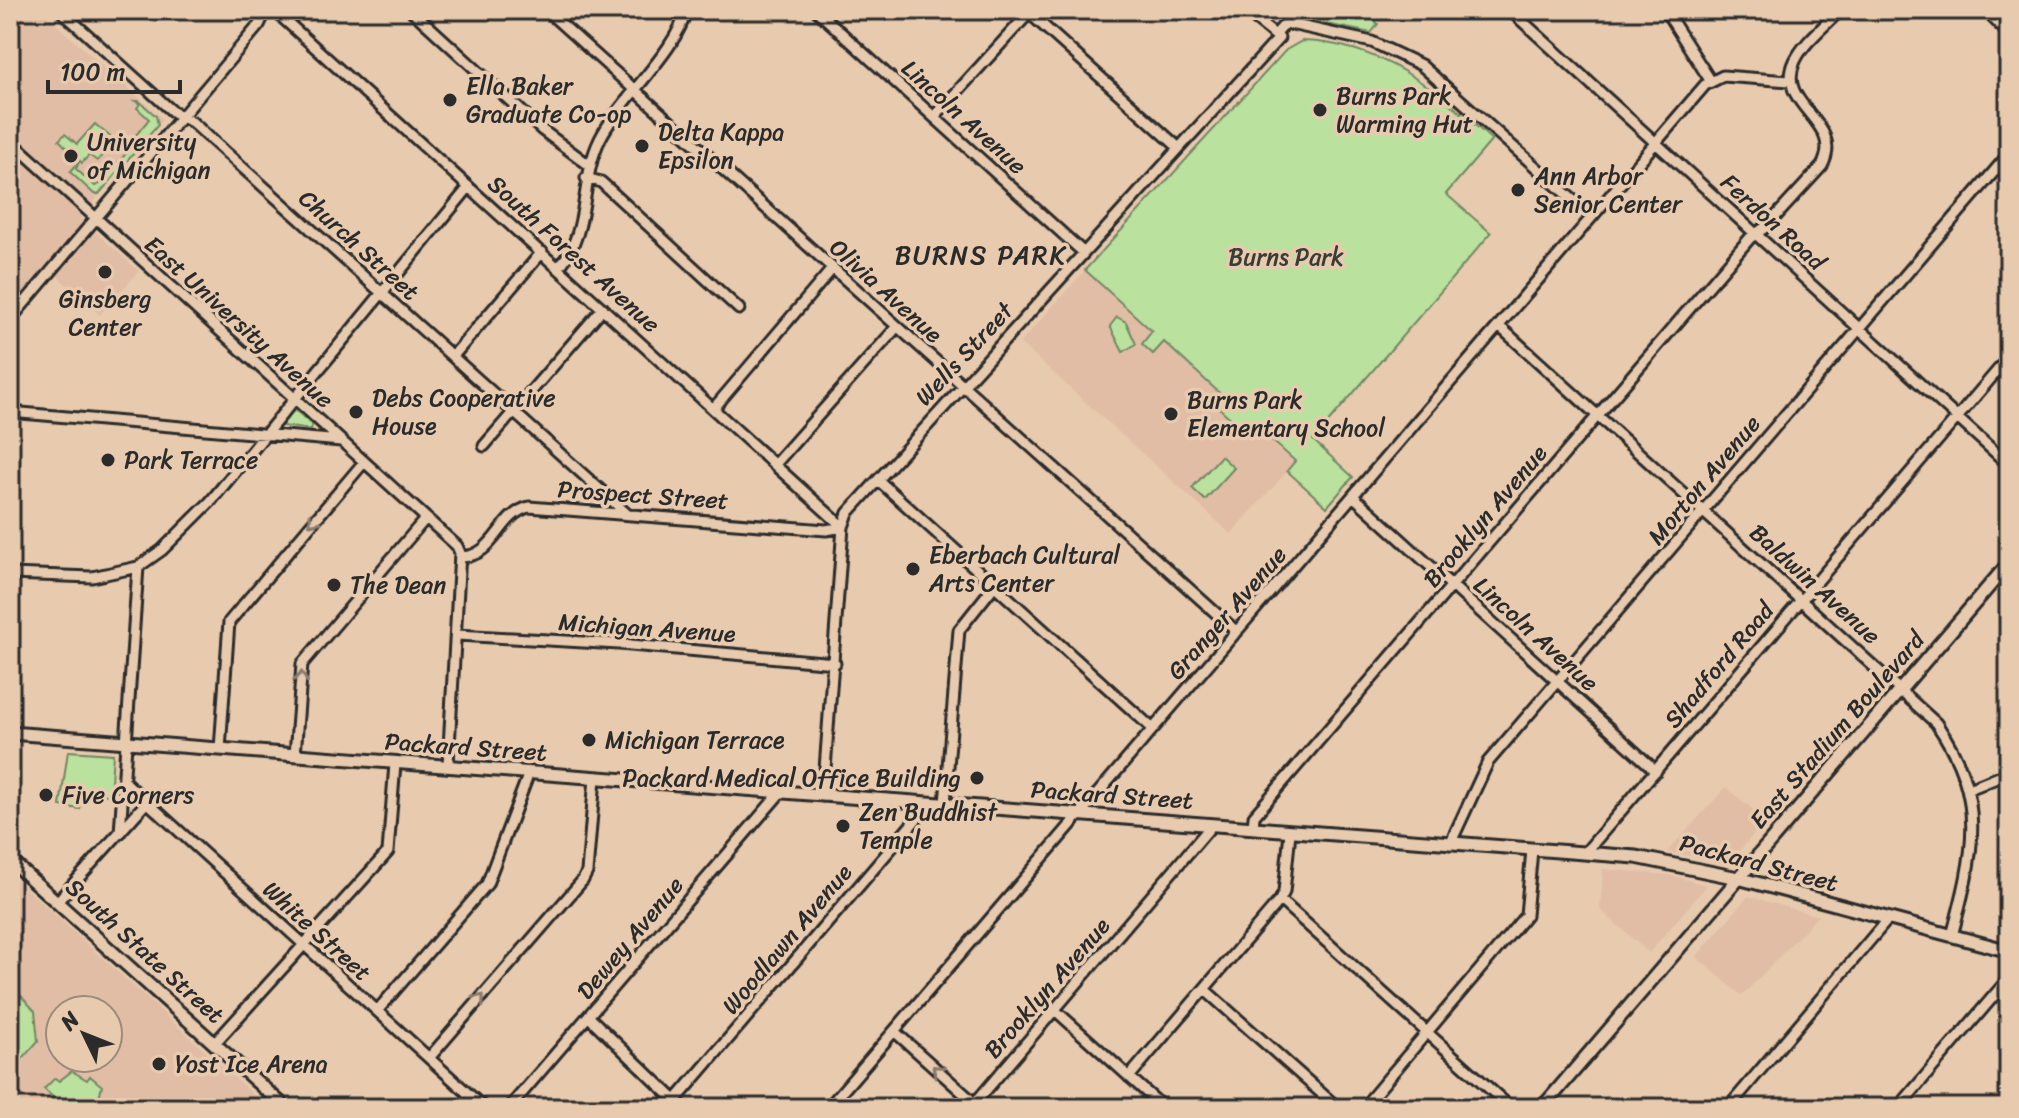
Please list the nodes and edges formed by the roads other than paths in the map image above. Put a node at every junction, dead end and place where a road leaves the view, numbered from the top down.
1 (60, 10) edge
2 (411, 10) edge
3 (546, 10) edge
4 (686, 10) edge
5 (816, 10) edge
6 (1244, 10) edge
7 (1290, 10) edge
8 (1510, 10) edge
9 (1665, 10) edge
10 (1840, 10) edge
11 (1985, 10) edge
12 (273, 11) edge
13 (1028, 12) edge
14 (1286, 23) junction
15 (2009, 34) edge
16 (1275, 35) junction
17 (1710, 80) junction
18 (1790, 81) junction
19 (633, 89) junction
20 (181, 117) junction
21 (934, 117) junction
22 (10, 140) edge
23 (1656, 143) junction
24 (1179, 148) junction
25 (2009, 154) edge
26 (589, 165) junction
27 (586, 178) junction
28 (469, 187) junction
29 (1592, 217) junction
30 (96, 218) junction
31 (1756, 235) junction
32 (542, 252) junction
33 (1084, 253) junction
34 (559, 267) junction
35 (832, 269) junction
36 (381, 292) junction
37 (603, 308) junction
38 (739, 309) dead end
39 (10, 320) edge
40 (1499, 326) junction
41 (896, 328) junction
42 (1860, 328) junction
43 (453, 356) junction
44 (2009, 357) edge
45 (962, 385) junction
46 (293, 398) junction
47 (714, 408) junction
48 (515, 411) junction
49 (10, 412) edge
50 (1597, 414) junction
51 (1957, 418) junction
52 (266, 433) junction
53 (341, 441) junction
54 (484, 446) dead end
55 (364, 462) junction
56 (776, 463) junction
57 (2009, 465) edge
58 (878, 480) junction
59 (1353, 496) junction
60 (1704, 511) junction
61 (627, 514) junction
62 (426, 518) junction
63 (843, 527) junction
64 (460, 557) junction
65 (2009, 563) edge
66 (138, 567) junction
67 (10, 574) edge
68 (1453, 585) junction
69 (994, 586) junction
70 (1802, 598) junction
71 (1237, 632) junction
72 (457, 635) junction
73 (835, 663) junction
74 (1559, 681) junction
75 (1901, 689) junction
76 (1153, 729) junction
77 (10, 733) edge
78 (128, 742) junction
79 (220, 749) junction
80 (295, 755) junction
81 (395, 764) junction
82 (448, 765) junction
83 (1656, 771) junction
84 (529, 773) junction
85 (2009, 773) edge
86 (595, 778) junction
87 (125, 782) junction
88 (1969, 789) junction
89 (780, 793) junction
90 (823, 796) junction
91 (146, 803) junction
92 (930, 803) junction
93 (945, 804) junction
94 (1082, 815) junction
95 (1212, 825) junction
96 (1253, 828) junction
97 (1290, 832) junction
98 (120, 833) junction
99 (1450, 844) junction
100 (1532, 850) junction
101 (1585, 853) junction
102 (10, 860) edge
103 (1738, 878) junction
104 (1280, 900) junction
105 (57, 902) junction
106 (1888, 919) junction
107 (1952, 936) junction
108 (304, 946) junction
109 (2009, 951) edge
110 (2009, 978) edge
111 (1204, 989) junction
112 (1055, 1010) junction
113 (377, 1011) junction
114 (589, 1017) junction
115 (894, 1031) junction
116 (1427, 1032) junction
117 (214, 1044) junction
118 (429, 1058) junction
119 (1129, 1077) junction
120 (679, 1104) edge
121 (977, 1106) edge
122 (1899, 1107) edge
123 (286, 1108) edge
124 (484, 1108) edge
125 (509, 1108) edge
126 (828, 1108) edge
127 (1164, 1108) edge
128 (1338, 1108) edge
129 (1363, 1108) edge
130 (1511, 1108) edge
131 (1542, 1108) edge
132 (1728, 1108) edge

1 - 20 street, Church Street
2 - 26 street
3 - 19 street, Olivia Avenue
4 - 19 street
5 - 21 street, Lincoln Avenue
6 - 16 street
7 - 14 street, Wells Street
8 - 23 street, Ferdon Road
9 - 17 street
10 - 18 street
11 - 15 street
12 - 20 street
12 - 28 street, South Forest Avenue
13 - 21 street
13 - 24 street
14 - 16 street, Wells Street
14 - 29 street
16 - 24 street, Wells Street
17 - 18 street
17 - 23 street, Granger Avenue
18 - 31 street, Brooklyn Avenue
19 - 26 street
19 - 35 street, Olivia Avenue
20 - 30 street
20 - 36 street, Church Street
21 - 33 street, Lincoln Avenue
22 - 30 street, East University Avenue
23 - 29 street, Granger Avenue
23 - 31 street, Ferdon Road
24 - 33 street, Wells Street
25 - 42 street, Morton Avenue
26 - 27 street
27 - 34 street
27 - 38 street
28 - 32 street, South Forest Avenue
28 - 36 street
29 - 40 street, Granger Avenue
30 - 39 street
30 - 46 street, East University Avenue
31 - 42 street, Ferdon Road
31 - 50 street, Brooklyn Avenue
32 - 34 street, South Forest Avenue
32 - 43 street
33 - 45 street, Wells Street
34 - 37 street, South Forest Avenue
35 - 41 street, Olivia Avenue
35 - 47 street
36 - 43 street, Church Street
36 - 46 street
37 - 47 street, South Forest Avenue
37 - 48 street
40 - 50 street, Baldwin Avenue
40 - 59 street, Granger Avenue
41 - 45 street, Olivia Avenue
41 - 56 street
42 - 51 street, Ferdon Road
42 - 60 street, Morton Avenue
43 - 48 street, Church Street
44 - 51 street, Shadford Road
45 - 58 street, Wells Street
45 - 71 street, Olivia Avenue
46 - 52 street
46 - 53 street, East University Avenue
47 - 56 street, South Forest Avenue
48 - 54 street
48 - 61 street, Church Street
49 - 52 street
50 - 60 street, Baldwin Avenue
50 - 68 street, Brooklyn Avenue
51 - 57 street, Ferdon Road
51 - 70 street, Shadford Road
52 - 53 street
52 - 66 street
53 - 55 street, East University Avenue
55 - 62 street, East University Avenue
55 -> 79 street
56 - 63 street, South Forest Avenue
58 - 63 street, Wells Street
58 - 69 street
59 - 68 street, Lincoln Avenue
59 - 71 street, Granger Avenue
60 - 70 street, Baldwin Avenue
60 - 74 street, Morton Avenue
61 - 63 street, Prospect Street
61 - 64 street, Prospect Street
62 - 64 street, East University Avenue
80 -> 62 street
63 - 73 street
64 - 72 street
65 - 75 main road, East Stadium Boulevard
66 - 67 street
66 - 78 street
68 - 74 street, Lincoln Avenue
68 - 96 street, Brooklyn Avenue
69 - 76 street
69 - 93 street
70 - 75 street, Baldwin Avenue
70 - 83 street, Shadford Road
71 - 76 street, Granger Avenue
72 - 73 street, Michigan Avenue
72 - 82 street
73 - 90 street
74 - 83 street, Lincoln Avenue
74 - 99 street, Morton Avenue
75 - 88 street, Baldwin Avenue
75 - 103 main road, East Stadium Boulevard
76 - 94 street, Granger Avenue
77 - 78 main road, Packard Street
78 - 79 main road, Packard Street
78 - 87 street
79 - 80 main road, Packard Street
80 - 81 main road, Packard Street
81 - 82 main road, Packard Street
81 - 108 street
82 - 84 main road, Packard Street
83 - 101 street, Shadford Road
84 - 86 main road, Packard Street
84 - 113 street
85 - 88 street
86 - 89 main road, Packard Street
118 -> 86 street
87 - 91 street, White Street
87 - 98 street
88 - 107 street, Baldwin Avenue
89 - 90 main road, Packard Street
89 - 114 street, Dewey Avenue
90 - 92 main road, Packard Street
91 - 98 street
91 - 108 street, White Street
92 - 93 main road, Packard Street
92 - 120 street, Woodlawn Avenue
93 - 94 main road, Packard Street
94 - 95 main road, Packard Street
94 - 115 street, Granger Avenue
95 - 96 main road, Packard Street
95 - 112 street, Brooklyn Avenue
96 - 97 main road, Packard Street
97 - 99 main road, Packard Street
97 - 104 street
98 - 105 street
99 - 100 main road, Packard Street
100 - 101 main road, Packard Street
100 - 116 street
101 - 103 main road, Packard Street
102 - 105 main road, South State Street
103 - 106 main road, Packard Street
103 - 131 main road, East Stadium Boulevard
104 - 111 street
104 - 116 street
105 - 117 main road, South State Street
106 - 107 main road, Packard Street
106 - 132 street
107 - 109 main road, Packard Street
108 - 113 street, White Street
108 - 117 street
110 - 122 street
111 - 119 street
111 - 128 street
112 - 119 street
112 - 121 street, Brooklyn Avenue
113 - 118 street, White Street
114 - 120 street
114 - 125 street, Dewey Avenue
121 -> 115 street
115 - 126 street, Granger Avenue
116 - 129 street
116 - 130 street
117 - 123 main road, South State Street
118 - 124 street, White Street
119 - 127 street

